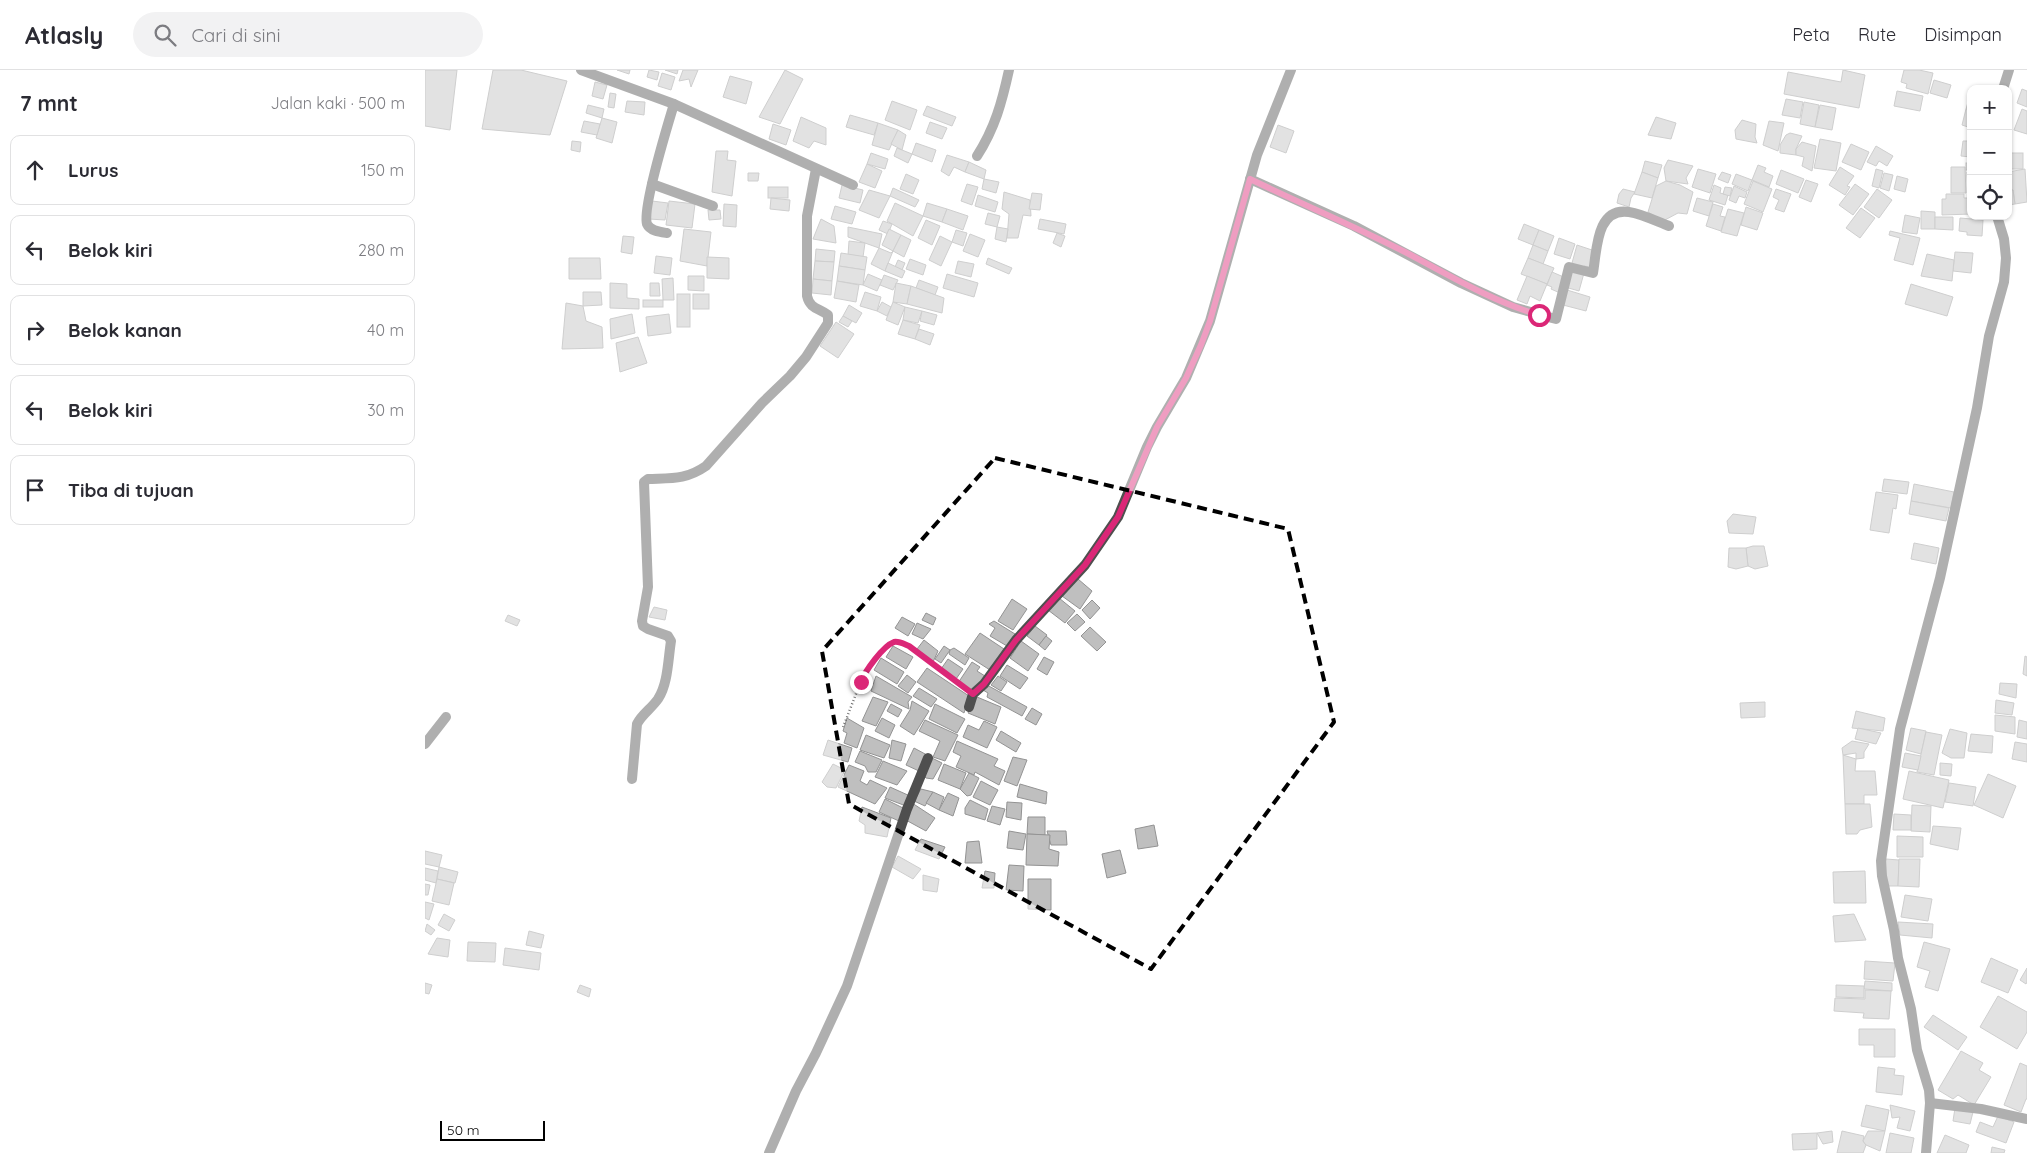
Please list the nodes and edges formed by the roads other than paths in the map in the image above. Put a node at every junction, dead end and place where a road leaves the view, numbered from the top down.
1 (581, 70) edge
2 (1009, 70) edge
3 (1291, 70) edge
4 (2009, 70) edge
5 (2004, 85) edge
6 (674, 104) junction
7 (977, 156) dead end
8 (816, 169) junction
9 (1250, 179) junction
10 (652, 184) junction
11 (853, 185) dead end
12 (713, 206) dead end
13 (1998, 220) edge
14 (1669, 226) dead end
15 (667, 233) dead end
16 (969, 707) dead end
17 (446, 717) dead end
18 (425, 744) edge
19 (928, 758) dead end
20 (632, 779) dead end
21 (1931, 1103) junction
22 (2027, 1119) edge
23 (769, 1153) edge
24 (1926, 1153) edge

1 - 6 street
2 - 7 street
3 - 9 street
4 - 5 street
6 - 8 street
6 - 10 street
8 - 11 street
8 - 20 street
9 - 14 street
9 - 16 street
10 - 12 street
10 - 15 street
13 - 21 street
17 - 18 street
19 - 23 street
21 - 22 street
21 - 24 street

